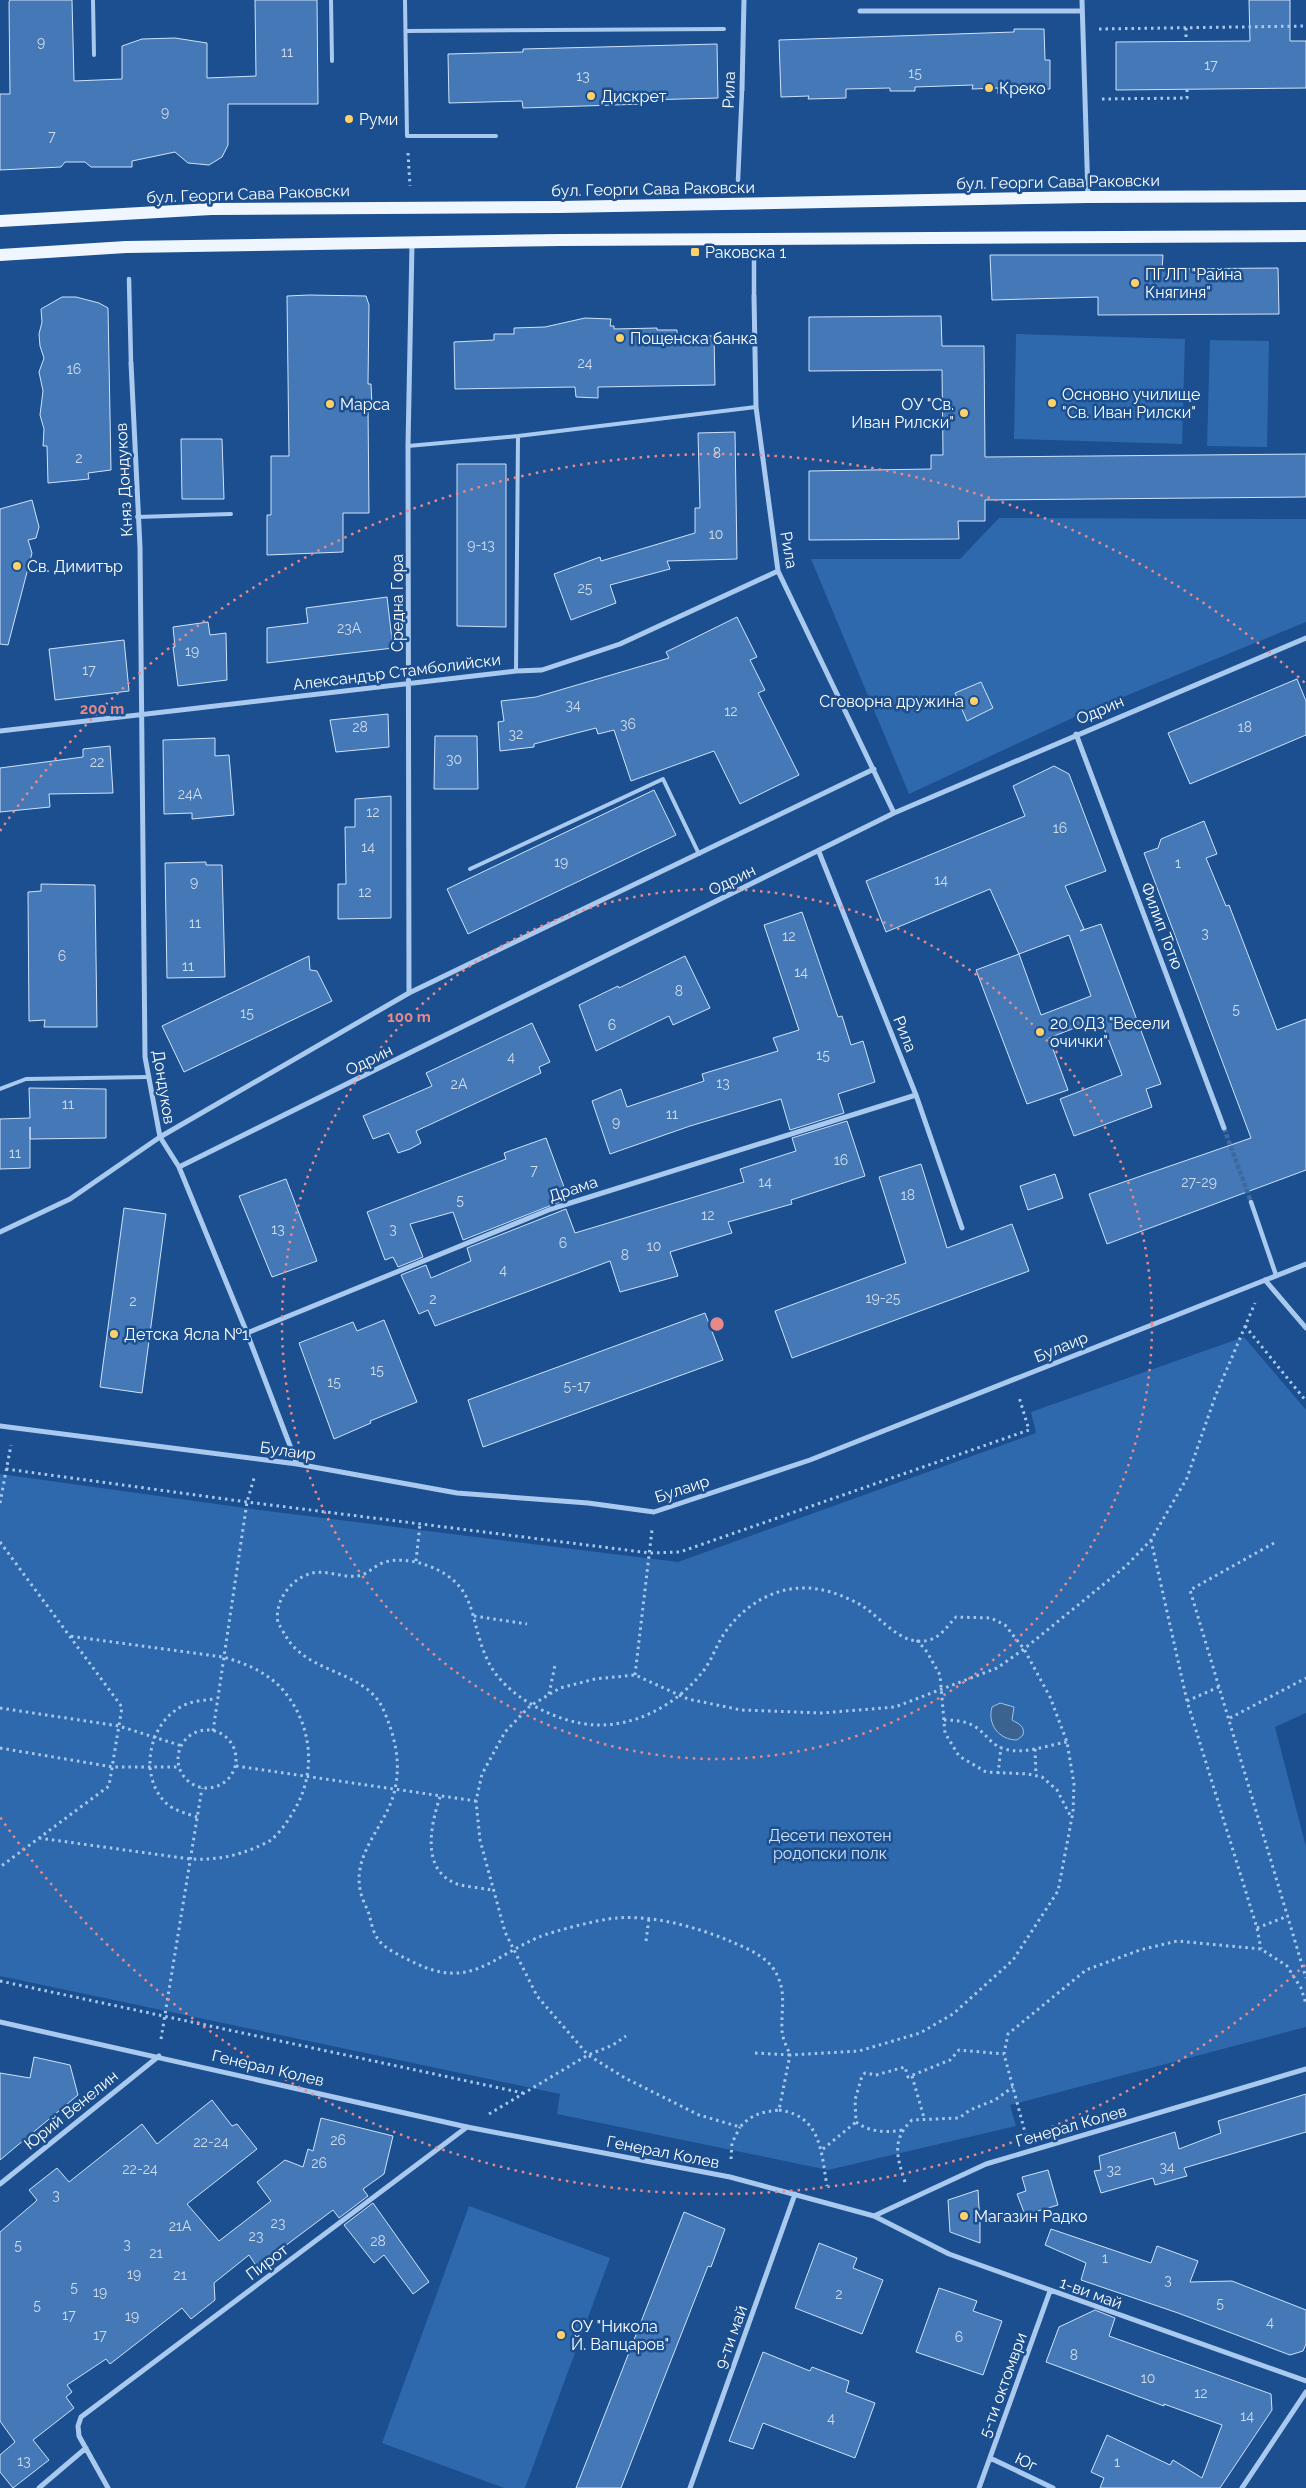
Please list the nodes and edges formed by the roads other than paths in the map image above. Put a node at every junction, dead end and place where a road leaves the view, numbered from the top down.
1 (93, 0) edge
2 (331, 0) edge
3 (405, 0) edge
4 (744, 0) edge
5 (1082, 0) edge
6 (860, 11) dead end
7 (1082, 11) junction
8 (724, 29) dead end
9 (406, 31) junction
10 (94, 55) dead end
11 (332, 61) dead end
12 (742, 90) joint
13 (496, 136) dead end
14 (738, 180) dead end
15 (1306, 196) edge
16 (1088, 197) junction
17 (0, 220) edge
18 (1306, 236) edge
19 (412, 244) junction
20 (0, 255) edge
21 (754, 260) dead end
22 (129, 279) dead end
23 (754, 296) joint
24 (131, 363) joint
25 (756, 407) junction
26 (518, 436) junction
27 (408, 446) junction
28 (231, 514) dead end
29 (137, 517) junction
30 (778, 571) junction
31 (1306, 638) edge
32 (516, 671) junction
33 (410, 684) junction
34 (140, 715) junction
35 (0, 731) edge
36 (1076, 734) junction
37 (874, 769) junction
38 (894, 813) junction
39 (819, 852) junction
40 (699, 854) junction
41 (470, 869) dead end
42 (408, 993) junction
43 (149, 1077) junction
44 (0, 1089) edge
45 (916, 1095) junction
46 (1224, 1128) tunnel mouth
47 (160, 1137) junction
48 (179, 1167) junction
49 (1251, 1202) tunnel mouth
50 (962, 1228) dead end
51 (0, 1232) edge
52 (1306, 1264) edge
53 (1276, 1276) junction
54 (1265, 1280) junction
55 (1306, 1328) edge
56 (247, 1333) junction
57 (0, 1426) edge
58 (297, 1464) junction
59 (0, 2022) edge
60 (159, 2056) junction
61 (1306, 2069) edge
62 (467, 2127) junction
63 (0, 2184) edge
64 (795, 2194) junction
65 (874, 2216) junction
66 (1050, 2291) junction
67 (1306, 2381) edge
68 (1306, 2392) edge
69 (86, 2448) junction
70 (990, 2458) junction
71 (39, 2488) edge
72 (108, 2488) edge
73 (690, 2488) edge
74 (979, 2488) edge
75 (1052, 2488) edge
76 (1242, 2488) edge

1 - 10 lane
2 - 11 lane
3 - 9 lane
4 - 12 street, Рила
5 - 7 street
6 - 7 street
7 - 16 street
8 - 9 lane
9 - 13 lane
12 - 14 street, Рила
15 - 16 main road, бул. Георги Сава Раковски
16 - 17 main road, бул. Георги Сава Раковски
18 - 19 main road
19 - 20 main road
19 - 27 street, Средна Гора
21 - 23 street
22 - 24 street
23 - 25 street, Рила
24 - 29 street, Княз Дондуков
25 - 26 lane
25 - 30 street, Рила
26 - 27 lane
26 - 32 lane
27 - 33 street, Средна Гора
28 - 29 lane
29 - 34 street, Княз Дондуков
30 - 32 street, Александър Стамболийски
30 - 37 street, Рила
31 - 36 street, Одрин
32 - 33 street, Александър Стамболийски
33 - 34 street, Александър Стамболийски
33 - 42 street, Средна Гора
34 - 35 street, Александър Стамболийски
34 - 43 street, Дондуков
36 - 38 street, Одрин
36 - 46 street, Филип Тотю
37 - 38 street, Рила
37 - 40 street
38 - 39 street, Одрин
39 - 45 street, Рила
39 - 48 street, Одрин
40 - 41 lane
40 - 42 street
42 - 47 street
43 - 44 lane
43 - 47 street, Дондуков
45 - 50 street, Рила
45 - 56 street, Драма
47 - 48 street, Дондуков
47 - 51 street
48 - 56 street, Дондуков
49 - 53 street
52 - 53 street, Булаир
53 - 54 street, Булаир
54 - 55 street
54 - 58 street, Булаир
56 - 58 street, Дондуков
57 - 58 street, Булаир
59 - 60 street, Генерал Колев
60 - 62 street, Генерал Колев
60 - 63 street, Юрий Венелин
61 - 65 street, Генерал Колев
62 - 64 street, Генерал Колев
62 - 69 street, Пирот
64 - 65 street, Генерал Колев
64 - 73 street, 9-ти май
65 - 66 street, 1-ви май
66 - 67 street, 1-ви май
66 - 70 street, 5-ти октомври
68 - 76 street
69 - 71 street
69 - 72 street
70 - 74 street, 5-ти октомври
70 - 75 street, Юг

